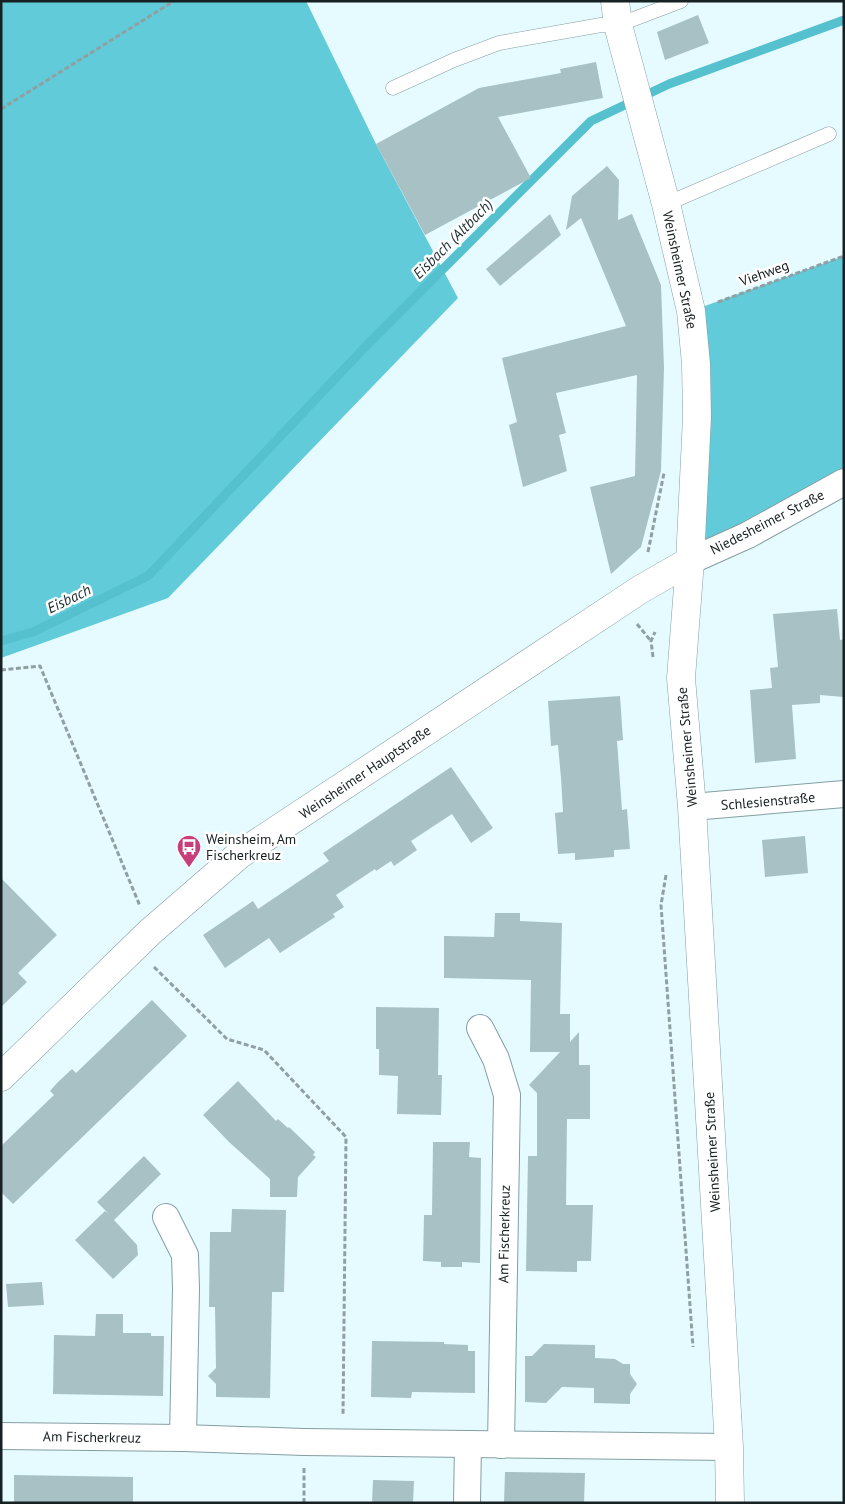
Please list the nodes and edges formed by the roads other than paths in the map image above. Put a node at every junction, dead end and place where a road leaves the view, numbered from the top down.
1 (681, 1) edge
2 (617, 13) edge
3 (393, 88) dead end
4 (829, 134) dead end
5 (666, 204) junction
6 (844, 482) edge
7 (690, 561) junction
8 (844, 794) edge
9 (692, 807) junction
10 (480, 1028) dead end
11 (1, 1077) edge
12 (166, 1217) dead end
13 (1, 1436) edge
14 (183, 1438) junction
15 (468, 1444) junction
16 (501, 1444) junction
17 (729, 1447) junction
18 (467, 1503) edge
19 (730, 1503) edge

1 - 2 lane
2 - 3 lane
2 - 5 main road, Weinsheimer Straße
4 - 5 lane
5 - 7 main road, Weinsheimer Straße
6 - 7 street, Niedesheimer Straße
7 - 9 main road, Weinsheimer Straße
7 - 11 main road, Weinsheimer Hauptstraße
8 - 9 street, Schlesienstraße
9 - 17 main road, Weinsheimer Straße
10 - 16 street, Am Fischerkreuz
12 - 14 street
13 - 14 street, Am Fischerkreuz
14 - 15 street, Am Fischerkreuz
15 - 16 street, Am Fischerkreuz
15 - 18 street
16 - 17 street, Am Fischerkreuz
17 - 19 main road, Weinsheimer Straße

